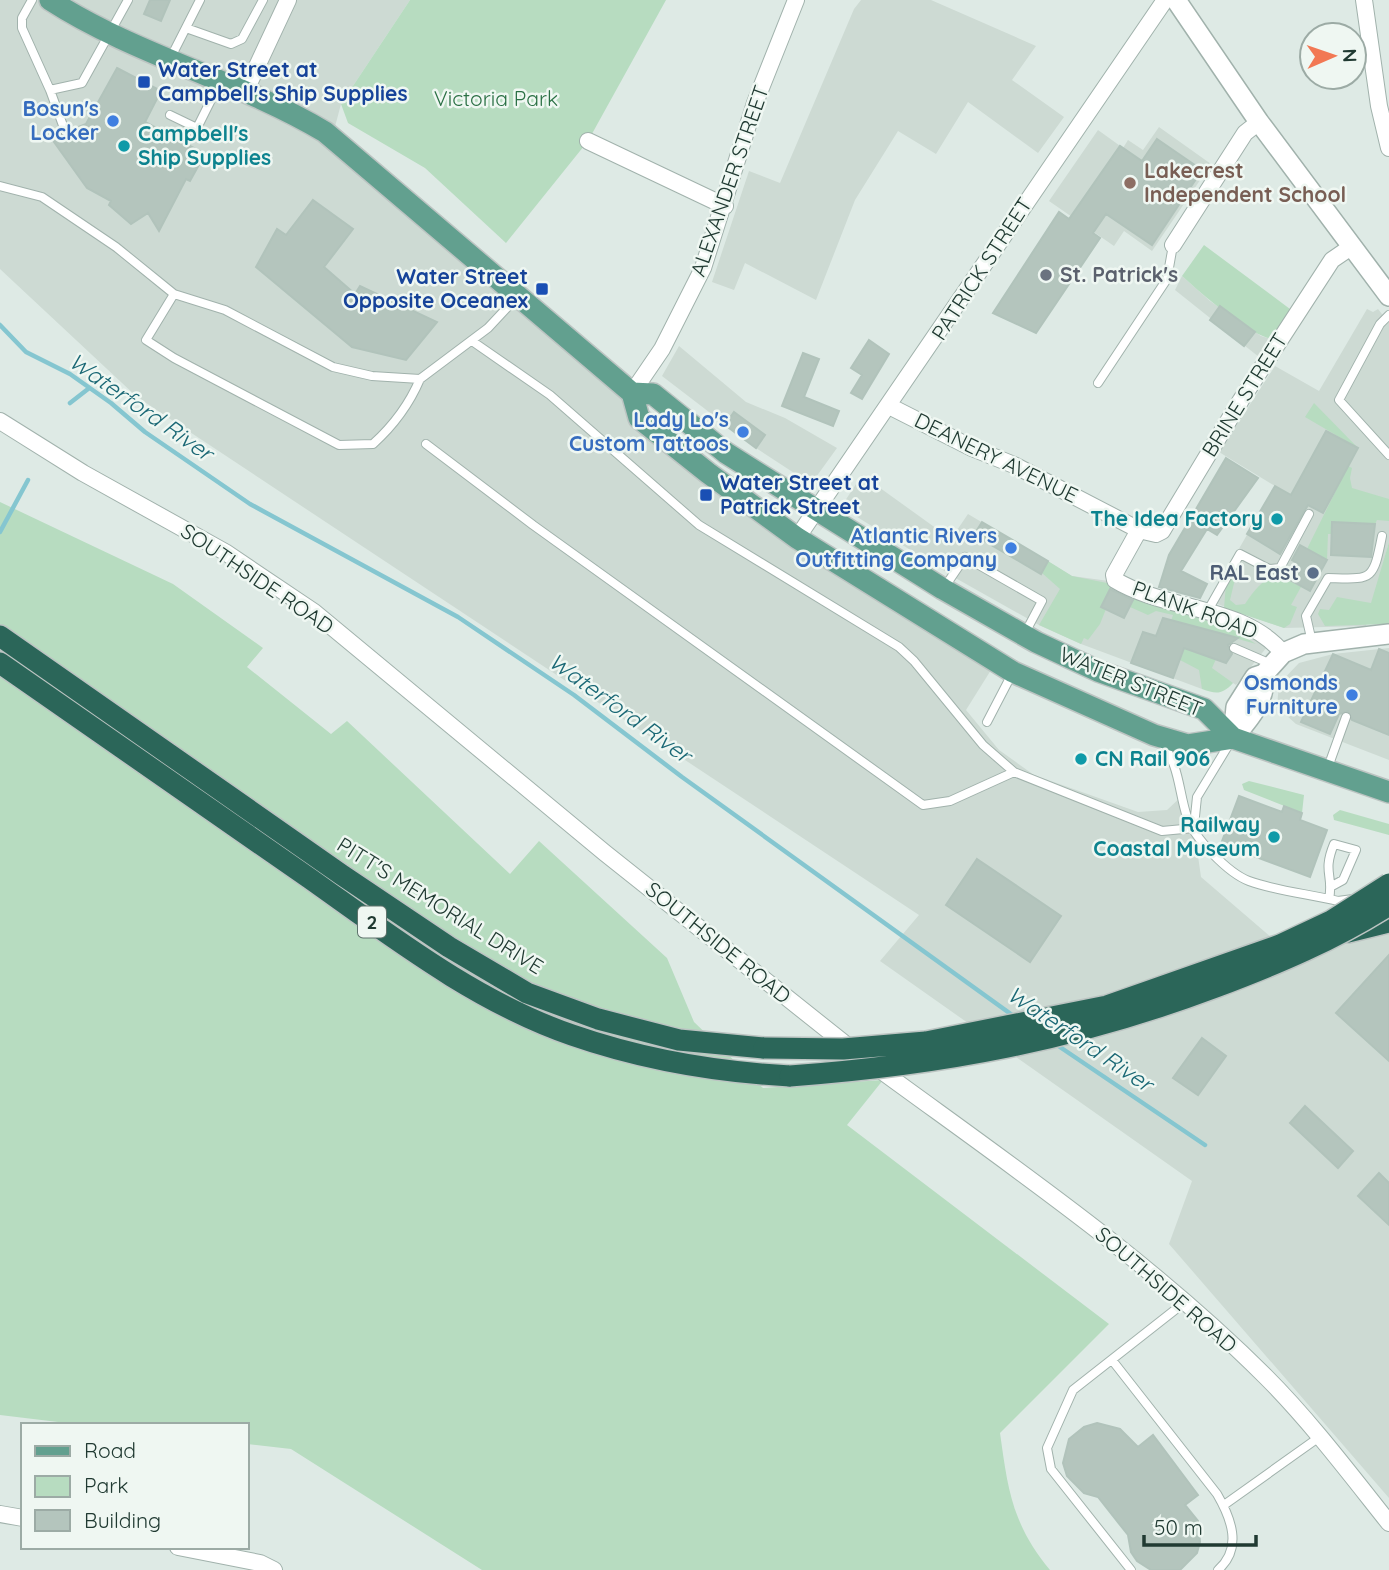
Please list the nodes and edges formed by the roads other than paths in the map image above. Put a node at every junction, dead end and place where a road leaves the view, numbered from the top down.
1 (32, 0) edge
2 (50, 0) edge
3 (128, 0) edge
4 (199, 0) edge
5 (263, 0) edge
6 (288, 0) edge
7 (796, 0) edge
8 (1165, 0) edge
9 (1176, 0) edge
10 (1364, 0) edge
11 (186, 28) junction
12 (111, 33) junction
13 (1371, 57) junction
14 (170, 60) junction
15 (1389, 60) edge
16 (220, 82) junction
17 (50, 90) junction
18 (245, 92) junction
19 (170, 115) dead end
20 (1259, 122) junction
21 (65, 131) dead end
22 (588, 141) dead end
23 (1389, 148) edge
24 (0, 186) edge
25 (725, 206) junction
26 (1173, 245) joint
27 (1351, 247) junction
28 (1388, 292) edge
29 (174, 294) junction
30 (517, 297) junction
31 (1389, 315) edge
32 (472, 341) junction
33 (420, 379) junction
34 (1098, 383) dead end
35 (632, 393) junction
36 (889, 406) junction
37 (0, 421) edge
38 (426, 444) dead end
39 (1389, 455) edge
40 (818, 509) junction
41 (1309, 514) dead end
42 (1139, 530) junction
43 (1382, 536) dead end
44 (797, 538) junction
45 (943, 589) junction
46 (1207, 612) junction
47 (1389, 634) edge
48 (1024, 635) junction
49 (0, 636) edge
50 (1312, 643) junction
51 (1234, 648) dead end
52 (0, 663) edge
53 (1273, 663) junction
54 (1013, 672) junction
55 (1346, 717) dead end
56 (987, 722) dead end
57 (1154, 735) junction
58 (1233, 738) junction
59 (1326, 771) junction
60 (1014, 772) junction
61 (1389, 792) edge
62 (1194, 828) junction
63 (1389, 884) edge
64 (1332, 886) junction
65 (1329, 899) junction
66 (1338, 901) junction
67 (1389, 904) edge
68 (1389, 921) edge
69 (1346, 933) junction
70 (1185, 1302) junction
71 (1112, 1360) junction
72 (1318, 1438) junction
73 (1224, 1505) junction
74 (0, 1514) edge
75 (21, 1518) edge
76 (1389, 1523) edge
77 (188, 1549) edge
78 (274, 1570) edge
79 (1131, 1570) edge
80 (1218, 1570) edge

1 - 17 lane
2 - 12 main road
3 - 12 lane
4 - 11 lane
5 - 11 lane
6 - 18 street
7 - 25 street, ALEXANDER STREET
8 - 36 street, PATRICK STREET
9 - 20 street
10 - 13 street
11 - 14 lane
12 - 14 main road
12 - 17 lane
13 - 15 street
13 - 23 street
14 - 16 main road
16 - 18 main road
16 - 19 lane
17 - 21 lane
18 - 30 main road
20 - 26 street
20 - 27 street
22 - 25 street
24 - 29 lane
25 - 35 street, ALEXANDER STREET
26 - 34 lane
27 - 28 street
27 - 42 street, BRINE STREET
29 - 33 lane
29 - 33 lane
30 - 32 lane
30 - 35 main road
31 - 39 lane
32 - 33 lane
32 - 60 lane
35 - 40 main road, WATER STREET
35 - 44 main road, WATER STREET
36 - 40 street, PATRICK STREET
36 - 42 street, DEANERY AVENUE
37 - 70 street, SOUTHSIDE ROAD
38 - 60 lane
40 - 44 street, PATRICK STREET
40 - 45 main road, WATER STREET
41 - 46 lane
42 - 46 street, PLANK ROAD
43 - 50 lane
44 - 54 main road, WATER STREET
45 - 48 main road, WATER STREET
45 - 48 lane
46 - 53 street, PLANK ROAD
47 - 50 street
48 - 58 main road, WATER STREET
49 - 63 highway, PITT'S MEMORIAL DRIVE / 2, bridge
50 - 53 street
51 - 53 lane
52 - 69 highway, 2, bridge
53 - 58 street
54 - 56 lane
54 - 57 main road, WATER STREET
55 - 59 lane
57 - 58 main road, WATER STREET
57 - 62 lane
58 - 59 main road
58 - 62 lane
59 - 61 main road
60 - 62 lane
62 - 65 lane
64 - 64 lane
64 - 65 lane
65 - 66 lane
66 - 67 lane
66 - 68 lane
67 - 69 highway, 2, bridge
68 - 69 highway
70 - 71 lane
70 - 72 street, SOUTHSIDE ROAD
71 - 73 lane
71 - 79 lane
72 - 73 lane
72 - 76 street, SOUTHSIDE ROAD
73 - 80 lane
74 - 75 street
77 - 78 street

